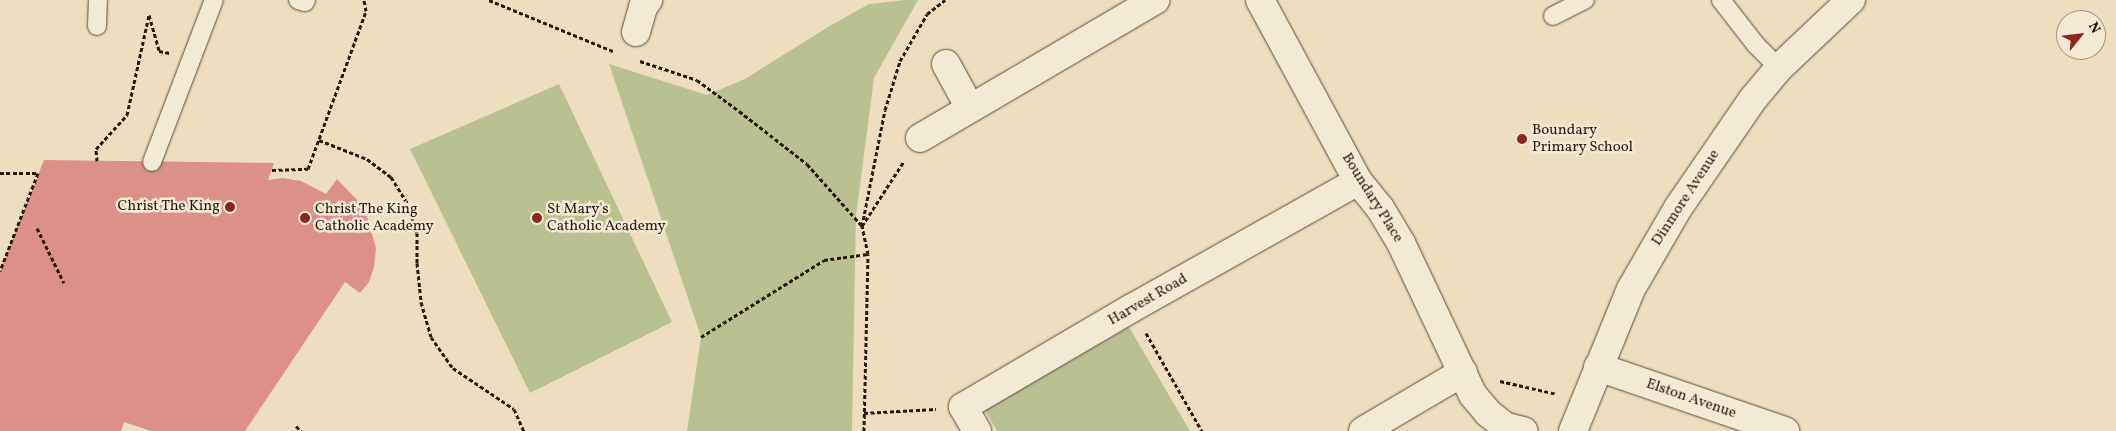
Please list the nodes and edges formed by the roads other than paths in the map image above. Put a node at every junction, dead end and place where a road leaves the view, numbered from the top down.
1 (98, 0) edge
2 (214, 0) edge
3 (298, 0) edge
4 (306, 0) edge
5 (648, 0) edge
6 (1155, 0) edge
7 (1260, 0) edge
8 (1585, 0) edge
9 (1721, 0) edge
10 (1852, 0) edge
11 (1553, 16) dead end
12 (97, 26) dead end
13 (636, 32) dead end
14 (946, 64) dead end
15 (1779, 68) junction
16 (970, 108) junction
17 (920, 138) road end
18 (152, 162) dead end
19 (1358, 181) junction
20 (1598, 367) junction
21 (1463, 372) junction
22 (977, 431) edge
23 (1363, 431) edge
24 (1524, 431) edge
25 (1573, 431) edge
26 (1785, 431) edge

1 - 12 lane
2 - 18 lane
3 - 4 lane
5 - 13 street
6 - 16 street
7 - 19 street, Boundary Place
8 - 11 lane
9 - 15 lane
10 - 15 street, Dinmore Avenue
14 - 16 street
15 - 20 street, Dinmore Avenue
16 - 17 street
19 - 21 street, Boundary Place
19 - 22 street, Harvest Road
20 - 25 street, Dinmore Avenue
20 - 26 street, Elston Avenue
21 - 23 street
21 - 24 street, Boundary Place

